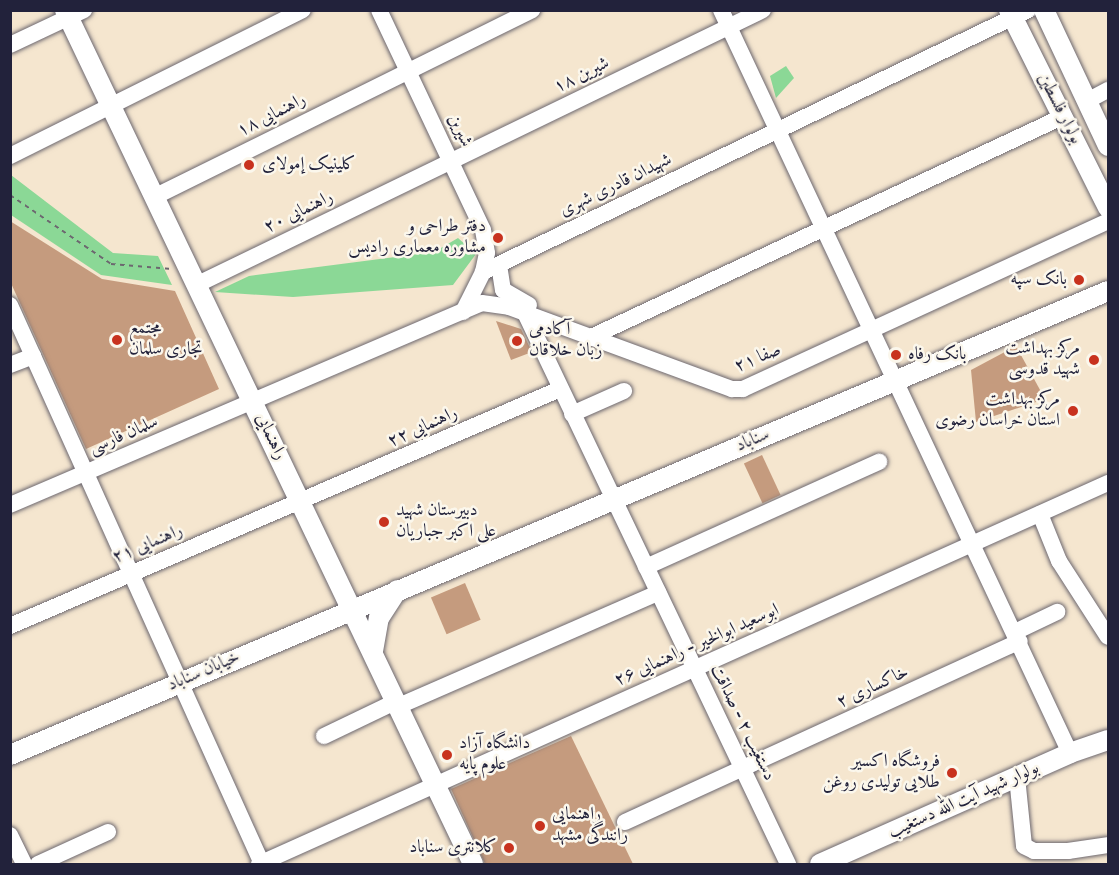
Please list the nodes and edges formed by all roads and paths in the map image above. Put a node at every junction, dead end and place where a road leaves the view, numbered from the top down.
1 (303, 10) edge
2 (379, 10) edge
3 (532, 10) edge
4 (721, 10) edge
5 (763, 10) edge
6 (1044, 10) edge
7 (73, 13) edge
8 (1017, 13) edge
9 (729, 27) junction
10 (10, 45) edge
11 (408, 70) junction
12 (1108, 90) edge
13 (1087, 101) junction
14 (110, 106) junction
15 (1062, 117) junction
16 (779, 128) junction
17 (1108, 146) edge
18 (10, 156) edge
19 (451, 161) junction
20 (10, 195) edge
21 (154, 197) junction
22 (1108, 208) edge
23 (1108, 221) edge
24 (825, 230) junction
25 (499, 265) junction
26 (483, 272) junction
27 (193, 278) junction
28 (1108, 291) edge
29 (679, 297) junction
30 (10, 305) edge
31 (463, 312) junction
32 (525, 313) junction
33 (872, 332) junction
34 (589, 338) junction
35 (33, 356) junction
36 (10, 365) edge
37 (895, 380) junction
38 (560, 389) junction
39 (624, 391) dead end
40 (252, 402) junction
41 (572, 414) junction
42 (879, 462) dead end
43 (86, 473) junction
44 (1108, 483) edge
45 (612, 501) junction
46 (301, 503) junction
47 (10, 505) edge
48 (1040, 513) junction
49 (973, 543) junction
50 (646, 567) junction
51 (131, 573) junction
52 (397, 590) junction
53 (658, 593) junction
54 (352, 609) junction
55 (1057, 612) dead end
56 (1105, 619) edge
57 (10, 626) edge
58 (1018, 637) junction
59 (1108, 638) edge
60 (373, 651) junction
61 (694, 668) junction
62 (180, 682) junction
63 (398, 704) junction
64 (324, 736) dead end
65 (1108, 740) edge
66 (1070, 753) junction
67 (10, 755) edge
68 (743, 770) junction
69 (1017, 777) junction
70 (437, 784) junction
71 (625, 822) dead end
72 (108, 832) dead end
73 (10, 835) edge
74 (1108, 845) edge
75 (1069, 858) edge
76 (24, 864) edge
77 (38, 864) edge
78 (261, 864) edge
79 (473, 864) edge
80 (788, 864) edge
81 (820, 864) edge

1 - 14 street
2 - 11 street, شیرین
3 - 11 street, راهنمایی ۱۸
4 - 9 street
5 - 9 street, شیرین ۱۸
6 - 13 main road, بولوار فلسطین
7 - 10 street
7 - 14 main road, راهنمایی
8 - 15 main road, بولوار فلسطین
8 - 16 street, شهیدان قادری شهری
9 - 16 street
9 - 19 street, شیرین ۱۸
11 - 19 street, شیرین
11 - 21 street, راهنمایی ۱۸
12 - 13 street
13 - 17 main road, بولوار فلسطین
14 - 18 street
14 - 21 main road, راهنمایی
15 - 22 main road, بولوار فلسطین
15 - 24 street
16 - 24 street
16 - 25 street, شهیدان قادری شهری
19 - 26 street, شیرین
19 - 27 street, راهنمایی ۲۰
20 - 27 path
21 - 27 main road, راهنمایی
23 - 33 street, صفا ۲۱
24 - 29 street
24 - 33 street
25 - 26 street, شهیدان قادری شهری
25 - 29 street
26 - 31 street
27 - 40 main road, راهنمایی
28 - 37 main road, سناباد
29 - 34 street
30 - 35 street
31 - 32 street, صفا ۲۱
31 - 40 street
32 - 34 street, صفا ۲۱
32 - 38 street
33 - 34 street, صفا ۲۱
33 - 37 street
35 - 36 street
35 - 43 street
37 - 45 main road, سناباد
37 - 49 street
38 - 41 street
38 - 46 street, راهنمایی ۲۲
39 - 41 street
40 - 43 street, سلمان فارسی
40 - 46 main road, راهنمایی
41 - 45 street
42 - 50 street
43 - 47 street, سلمان فارسی
43 - 51 street
44 - 48 street, ابوسعید ابوالخیر - راهنمایی ۲۶
45 - 50 street, دستغیب ۲ - صداقت
45 - 52 main road, سناباد
46 - 51 street, راهنمایی ۲۱
46 - 54 main road, راهنمایی
48 - 49 street, ابوسعید ابوالخیر - راهنمایی ۲۶
48 - 56 street
49 - 58 street
49 - 61 street, ابوسعید ابوالخیر - راهنمایی ۲۶
50 - 53 street, دستغیب ۲ - صداقت
51 - 57 street, راهنمایی ۲۱
51 - 62 street
52 - 54 main road, خیابان سناباد
52 - 60 main road
53 - 61 street, دستغیب ۲ - صداقت
53 - 63 street
54 - 60 main road, راهنمایی
54 - 62 main road, خیابان سناباد
55 - 58 street, خاکساری ۲
56 - 59 street
58 - 66 street
58 - 68 street, خاکساری ۲
60 - 63 main road, راهنمایی
61 - 68 street, دستغیب ۲ - صداقت
61 - 70 street, ابوسعید ابوالخیر - راهنمایی ۲۶
62 - 67 main road, خیابان سناباد
62 - 78 street
63 - 64 street
63 - 70 main road, راهنمایی
65 - 66 main road, بولوار شهید آیت الله دستغیب
66 - 69 main road, بولوار شهید آیت الله دستغیب
68 - 71 street, خاکساری ۲
68 - 80 street, دستغیب ۲ - صداقت
69 - 75 street
69 - 81 main road, بولوار شهید آیت الله دستغیب
70 - 78 street, ابوسعید ابوالخیر - راهنمایی ۲۶
70 - 79 main road, راهنمایی
72 - 77 street
73 - 76 street
74 - 75 street

